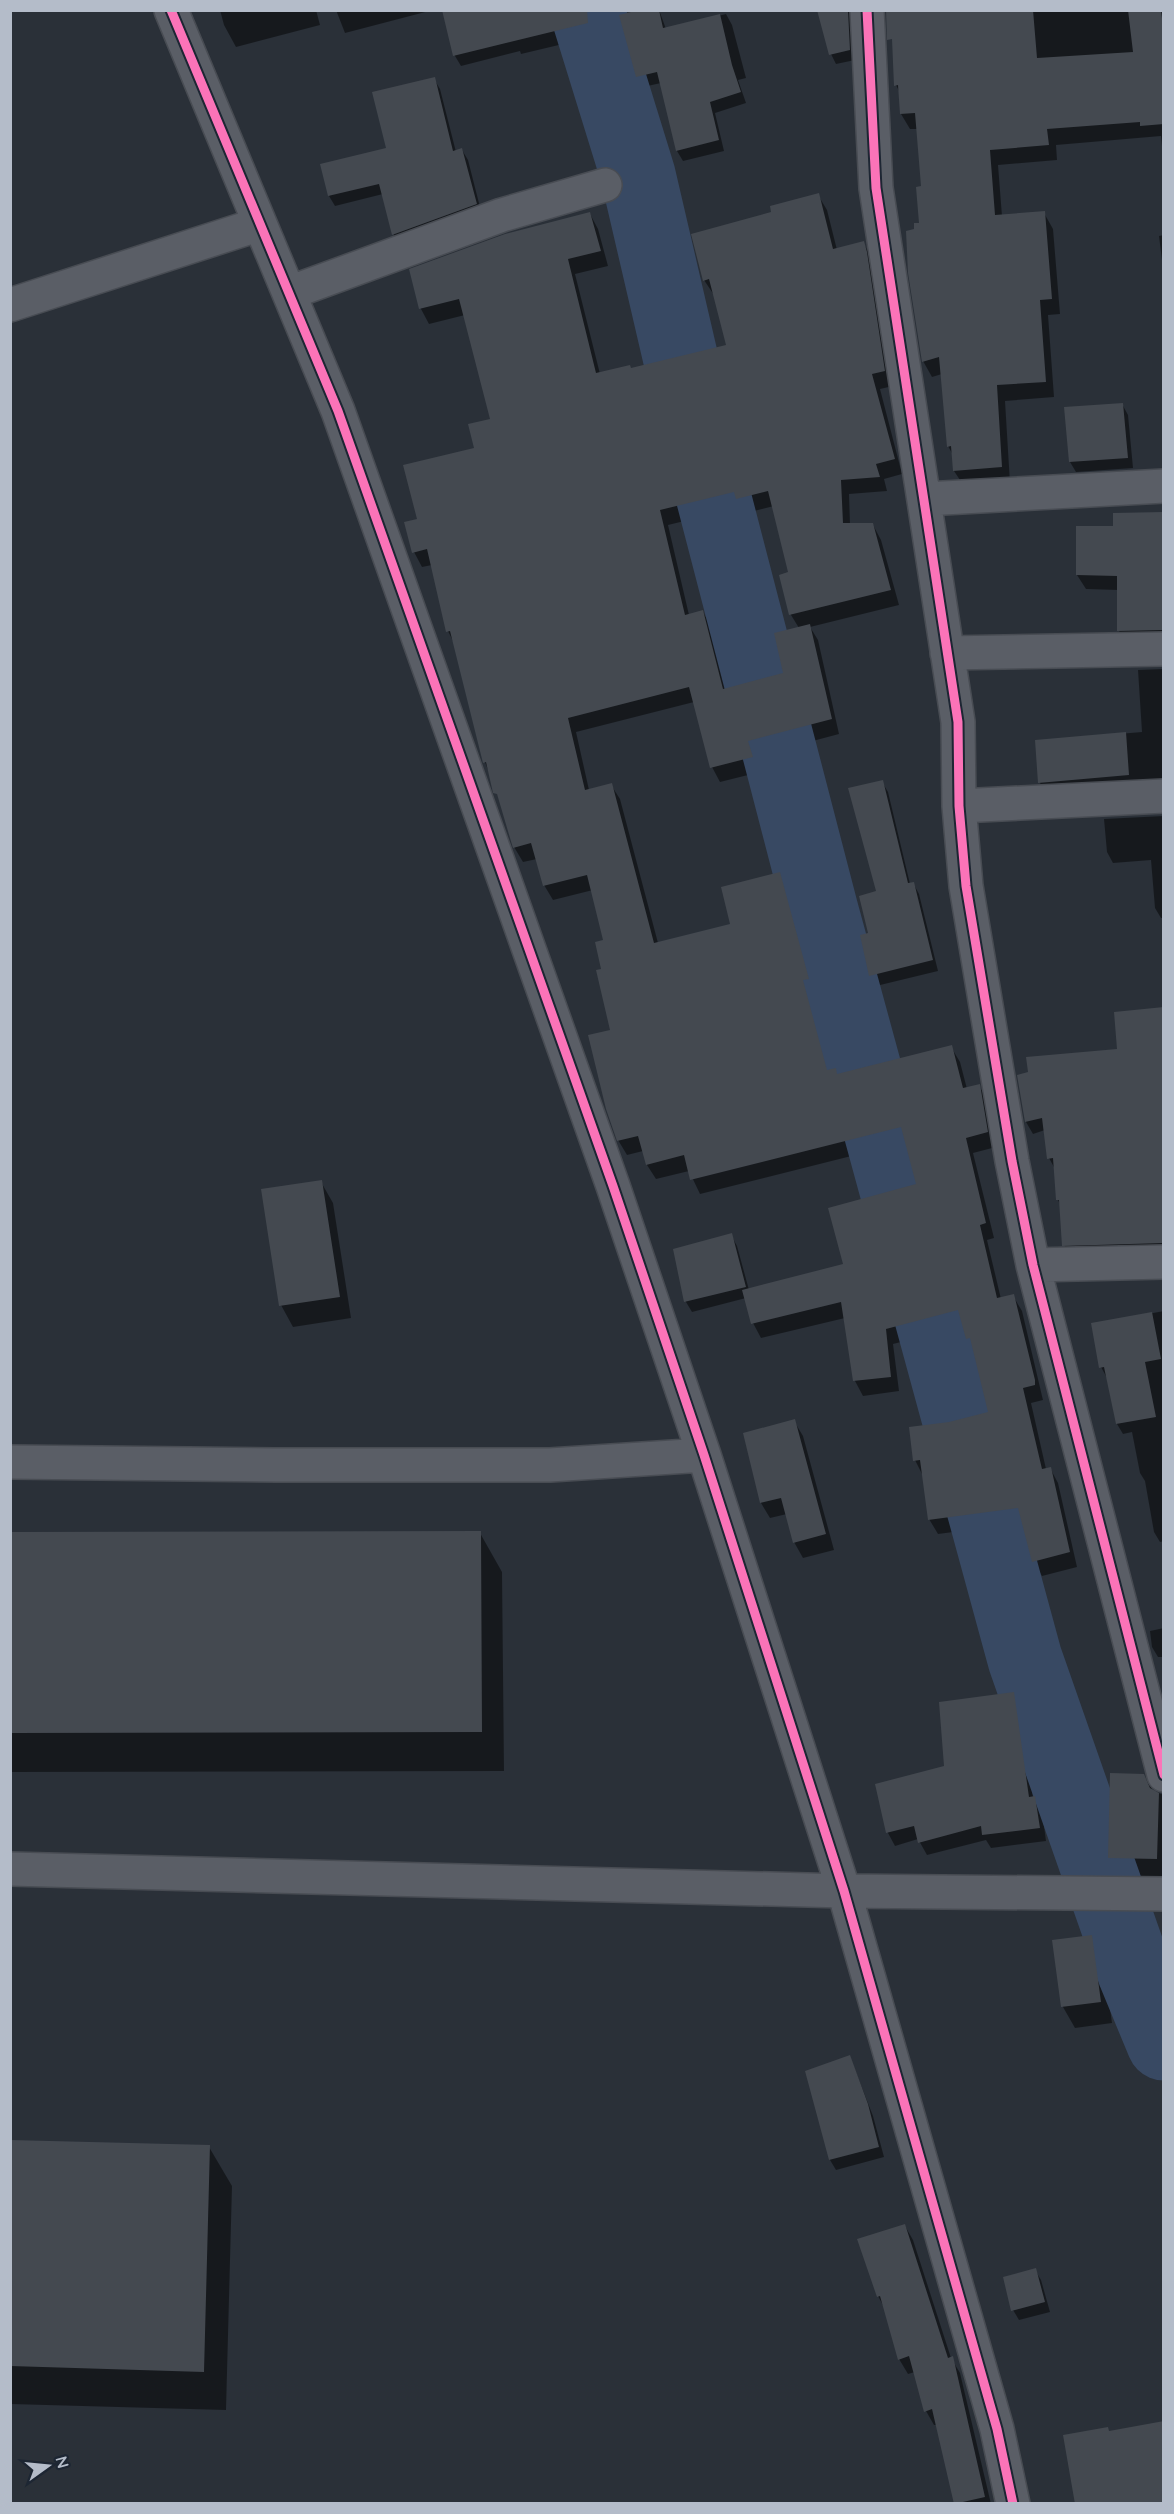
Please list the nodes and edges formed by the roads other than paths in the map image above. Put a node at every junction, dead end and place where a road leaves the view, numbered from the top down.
1 (171, 10) edge
2 (867, 10) edge
3 (605, 185) dead end
4 (260, 224) junction
5 (289, 292) junction
6 (10, 306) edge
7 (1164, 486) edge
8 (925, 500) junction
9 (1164, 649) edge
10 (947, 653) junction
11 (1164, 796) edge
12 (958, 806) junction
13 (1164, 1263) edge
14 (1033, 1265) junction
15 (704, 1455) junction
16 (10, 1462) edge
17 (1155, 1708) edge
18 (1164, 1775) edge
19 (10, 1869) edge
20 (844, 1891) junction
21 (1149, 1893) edge
22 (1013, 2504) edge

1 - 4 street
2 - 8 street
3 - 5 street
4 - 5 street
4 - 6 street
5 - 15 street
7 - 8 street
8 - 10 street
9 - 10 street
10 - 12 street
11 - 12 street
12 - 14 street
13 - 14 street
14 - 17 street
15 - 16 street
15 - 20 street
17 - 18 street
19 - 20 street
20 - 21 street
20 - 22 street

